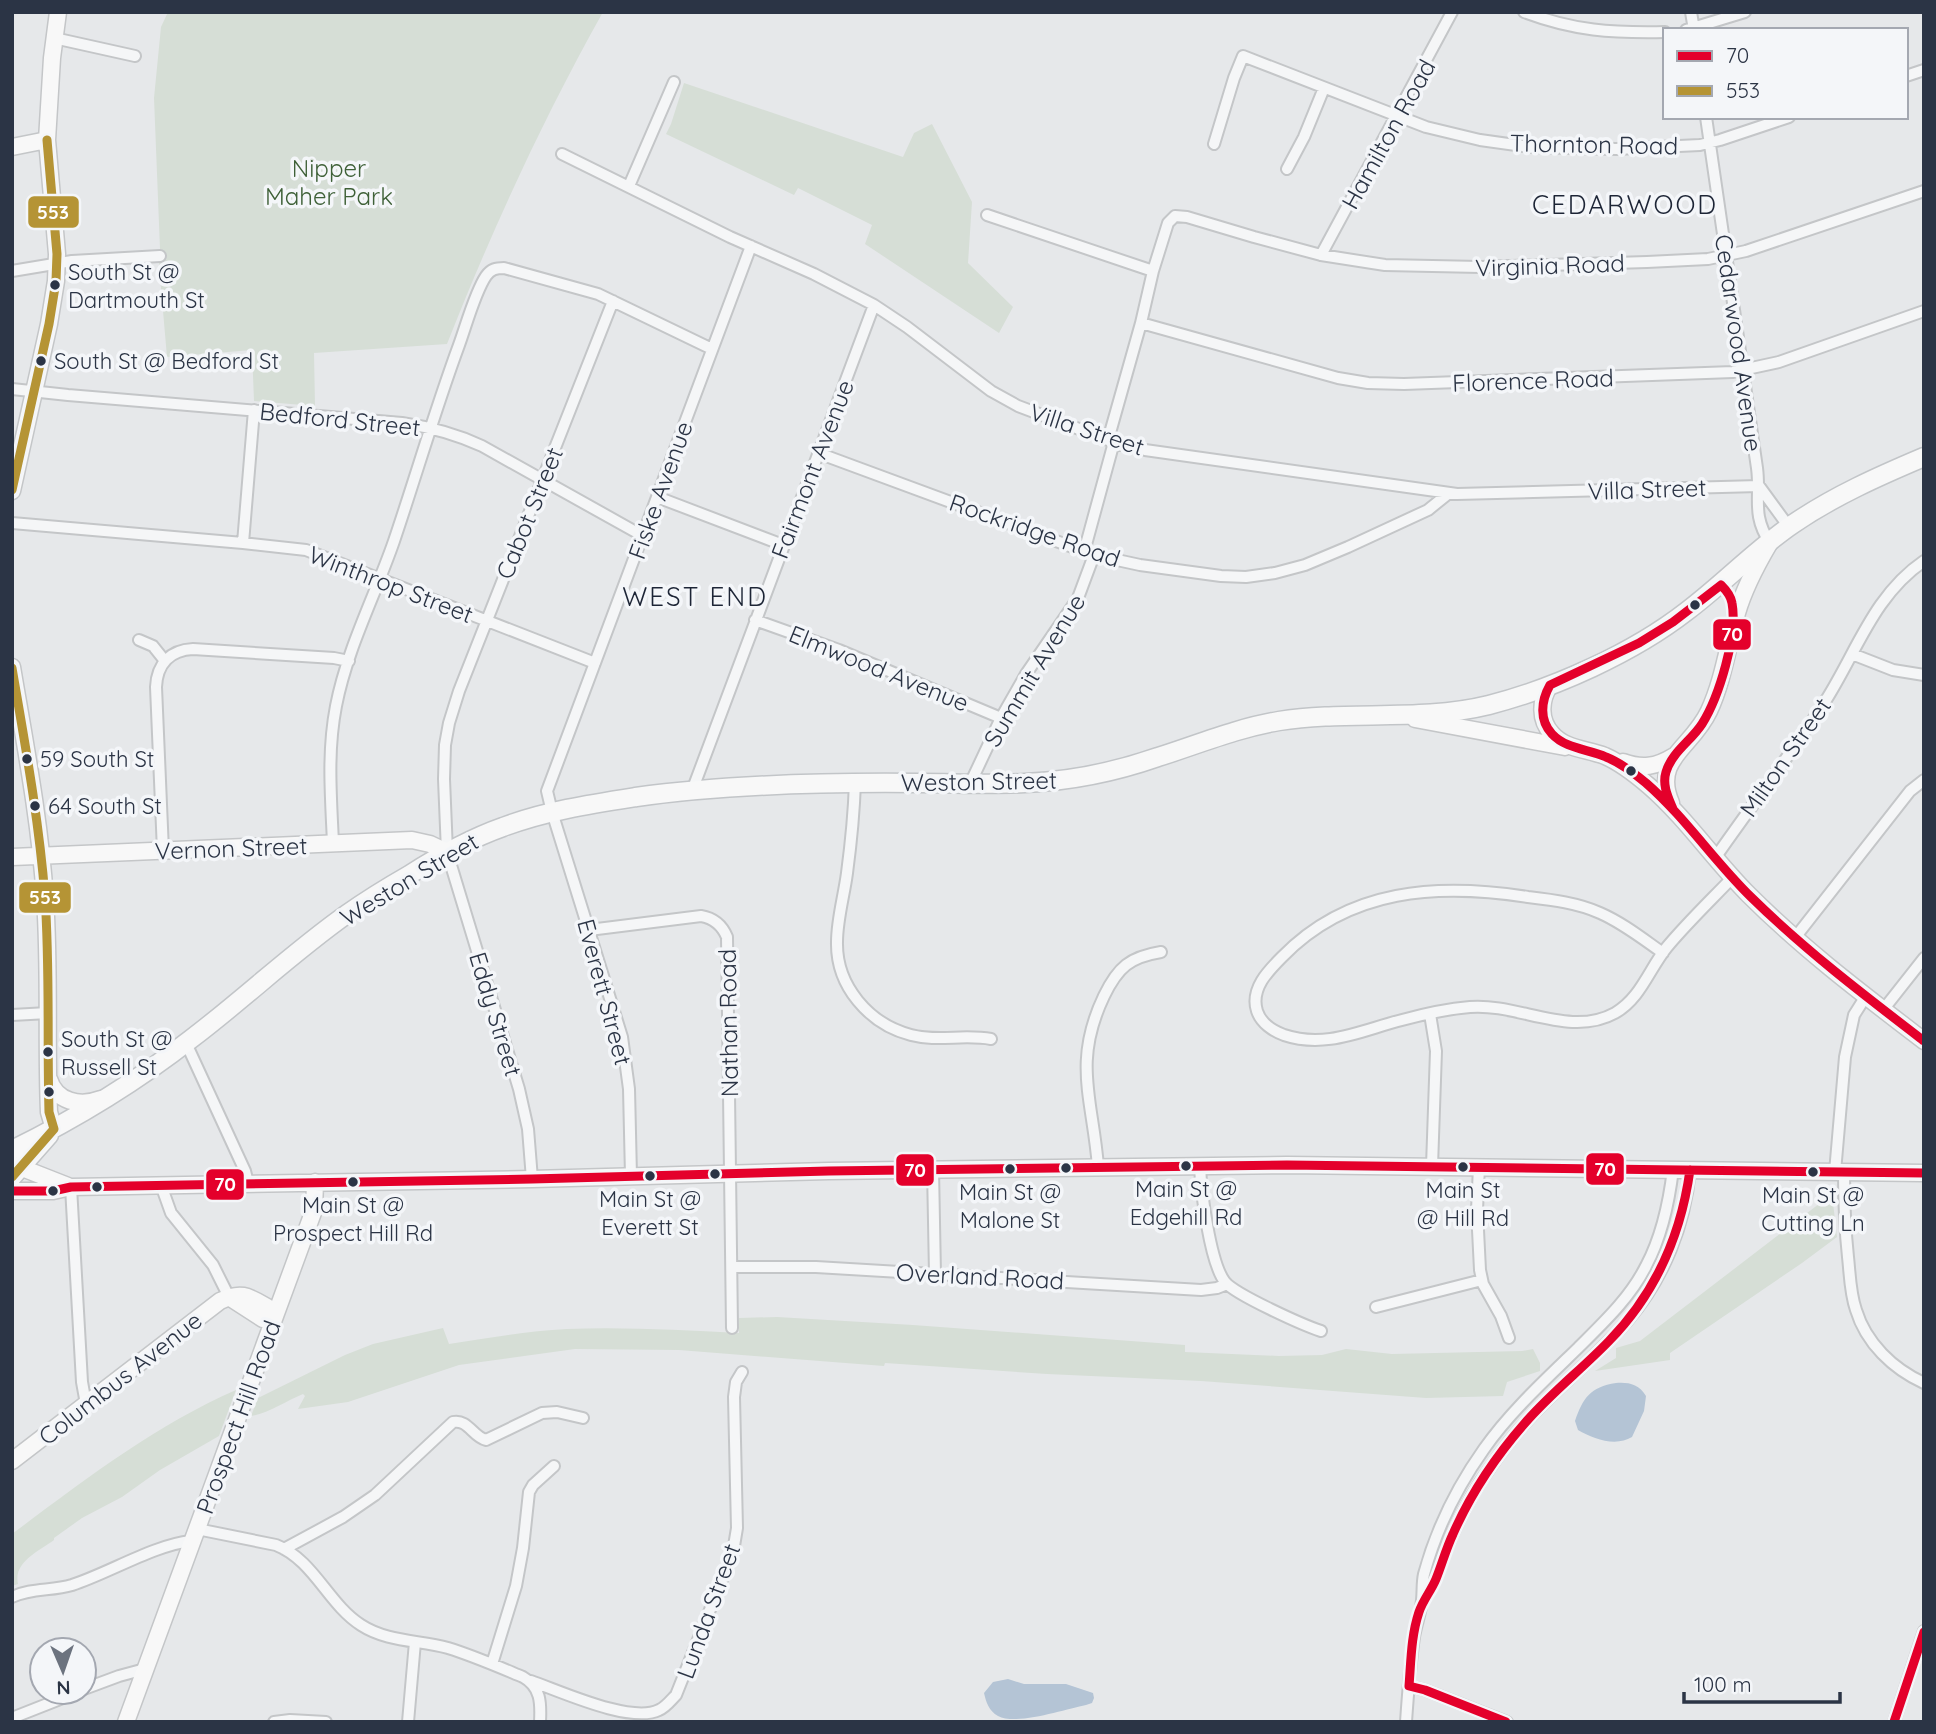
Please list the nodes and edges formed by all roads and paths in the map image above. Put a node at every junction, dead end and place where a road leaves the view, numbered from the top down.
1 (58, 12) edge
2 (1452, 12) edge
3 (1524, 12) edge
4 (1745, 12) edge
5 (1694, 28) edge
6 (1663, 32) edge
7 (54, 38) junction
8 (135, 56) dead end
9 (674, 82) dead end
10 (1324, 88) junction
11 (1397, 117) junction
12 (1706, 119) edge
13 (1783, 119) edge
14 (47, 140) junction
15 (1710, 143) junction
16 (1214, 144) dead end
17 (12, 147) edge
18 (562, 155) dead end
19 (1287, 169) dead end
20 (629, 186) junction
21 (1924, 191) edge
22 (987, 215) dead end
23 (1172, 218) joint
24 (751, 246) junction
25 (1321, 254) junction
26 (160, 256) dead end
27 (1726, 256) junction
28 (57, 263) junction
29 (12, 271) edge
30 (1153, 271) junction
31 (613, 301) junction
32 (874, 305) junction
33 (1924, 311) edge
34 (1141, 323) junction
35 (712, 349) junction
36 (1743, 370) junction
37 (12, 389) edge
38 (34, 391) junction
39 (254, 410) junction
40 (430, 428) junction
41 (1111, 441) junction
42 (818, 453) junction
43 (1924, 457) edge
44 (542, 480) junction
45 (1759, 486) junction
46 (12, 491) edge
47 (1449, 493) junction
48 (657, 497) junction
49 (12, 523) edge
50 (1789, 527) junction
51 (643, 536) junction
52 (243, 543) junction
53 (1770, 543) junction
54 (783, 545) junction
55 (1089, 554) junction
56 (1924, 561) edge
57 (380, 579) junction
58 (1721, 585) junction
59 (755, 620) junction
60 (486, 621) junction
61 (1733, 630) junction
62 (139, 639) dead end
63 (1852, 654) junction
64 (165, 661) junction
65 (348, 661) junction
66 (595, 663) junction
67 (12, 667) edge
68 (1924, 675) edge
69 (1550, 685) junction
70 (1381, 715) junction
71 (1001, 718) junction
72 (1579, 748) junction
73 (1600, 755) junction
74 (1675, 755) junction
75 (1924, 779) edge
76 (855, 782) junction
77 (971, 784) junction
78 (692, 791) junction
79 (1673, 809) junction
80 (552, 812) junction
81 (333, 844) junction
82 (163, 851) junction
83 (447, 852) junction
84 (41, 856) junction
85 (12, 857) edge
86 (1715, 858) junction
87 (1732, 878) junction
88 (589, 930) junction
89 (1794, 939) junction
90 (1161, 952) dead end
91 (1663, 953) junction
92 (1924, 958) edge
93 (1866, 996) junction
94 (1883, 1010) junction
95 (48, 1013) junction
96 (1430, 1014) junction
97 (12, 1015) edge
98 (991, 1039) dead end
99 (1924, 1041) edge
100 (186, 1043) junction
101 (48, 1075) junction
102 (101, 1099) junction
103 (54, 1129) junction
104 (14, 1163) edge
105 (1200, 1166) junction
106 (1432, 1166) junction
107 (1098, 1167) junction
108 (1479, 1167) junction
109 (933, 1169) junction
110 (1673, 1169) junction
111 (1690, 1170) junction
112 (1839, 1172) junction
113 (730, 1173) junction
114 (1924, 1173) edge
115 (631, 1176) junction
116 (532, 1179) junction
117 (315, 1182) junction
118 (248, 1183) junction
119 (162, 1185) junction
120 (71, 1187) junction
121 (19, 1191) edge
122 (732, 1267) junction
123 (935, 1273) junction
124 (1482, 1280) junction
125 (1227, 1284) junction
126 (229, 1297) junction
127 (1376, 1307) dead end
128 (273, 1318) junction
129 (732, 1328) dead end
130 (1321, 1331) dead end
131 (1509, 1338) dead end
132 (743, 1372) dead end
133 (1924, 1382) edge
134 (86, 1404) junction
135 (583, 1418) dead end
136 (12, 1461) edge
137 (554, 1466) dead end
138 (194, 1535) junction
139 (284, 1549) junction
140 (12, 1597) edge
141 (1422, 1601) junction
142 (1924, 1631) edge
143 (415, 1642) junction
144 (492, 1664) junction
145 (145, 1669) junction
146 (531, 1681) junction
147 (98, 1684) edge
148 (1409, 1686) junction
149 (42, 1706) edge
150 (12, 1718) edge
151 (126, 1722) edge
152 (274, 1722) edge
153 (326, 1722) edge
154 (408, 1722) edge
155 (540, 1722) edge
156 (1406, 1722) edge
157 (1507, 1722) edge
158 (1894, 1722) edge

1 - 7 main road
2 - 11 street, Hamilton Road
3 - 6 street
4 - 5 street
7 - 8 street
7 - 14 main road
9 - 20 street
10 - 11 street, Thornton Road
10 - 16 street, Thornton Road
10 - 19 street
11 - 15 street, Thornton Road
11 - 25 street, Hamilton Road
12 - 15 street, Cedarwood Avenue
13 - 15 street, Thornton Road
14 - 17 main road
14 - 28 main road
15 - 27 street, Cedarwood Avenue
18 - 20 street, Villa Street
20 - 24 street, Villa Street
21 - 27 street, Virginia Road
22 - 30 street
23 - 25 street, Virginia Road
23 - 30 street, Summit Avenue
24 - 32 street, Villa Street
24 - 35 street, Fiske Avenue
25 - 27 street, Virginia Road
26 - 28 street
27 - 36 street, Cedarwood Avenue
28 - 29 street
28 - 38 main road
30 - 34 street, Summit Avenue
31 - 35 street
31 - 40 street
31 - 44 street, Cabot Street
32 - 41 street, Villa Street
32 - 42 street, Fairmont Avenue
33 - 36 street, Florence Road
34 - 36 street, Florence Road
34 - 41 street, Summit Avenue
35 - 48 street, Fiske Avenue
36 - 45 street, Cedarwood Avenue
37 - 38 street, Bedford Street
38 - 39 street, Bedford Street
38 - 46 main road
39 - 40 street, Bedford Street
39 - 52 street
40 - 44 street, Bedford Street
40 - 57 street
41 - 47 street, Villa Street
41 - 55 street, Summit Avenue
42 - 54 street, Fairmont Avenue
42 - 55 street, Rockridge Road
43 - 50 main road, Weston Street
44 - 51 street, Bedford Street
44 - 60 street, Cabot Street
45 - 47 street, Villa Street
45 - 50 street, Cedarwood Avenue
45 - 53 street, Cedarwood Avenue
47 - 55 street, Rockridge Road
48 - 51 street, Fiske Avenue
48 - 54 street
49 - 52 street, Winthrop Street
50 - 53 main road, Weston Street
51 - 66 street, Fiske Avenue
52 - 57 street, Winthrop Street
53 - 58 main road, Weston Street
53 - 61 main road
54 - 59 street, Fairmont Avenue
55 - 71 street, Summit Avenue
56 - 63 street, Milton Street
57 - 60 street, Winthrop Street
57 - 65 street
58 - 61 main road
58 - 69 main road, Weston Street
59 - 71 street, Elmwood Avenue
59 - 78 street, Fairmont Avenue
60 - 66 street, Winthrop Street
60 - 83 street, Cabot Street
61 - 74 main road
62 - 64 street
63 - 68 street
63 - 86 street, Milton Street
64 - 65 street
64 - 82 street
65 - 81 street
66 - 80 street, Fiske Avenue
67 - 84 main road
69 - 70 main road, Weston Street
69 - 72 main road
70 - 72 main road
70 - 77 main road, Weston Street
71 - 77 street, Summit Avenue
72 - 73 main road
73 - 74 main road
73 - 79 main road
74 - 79 main road
75 - 89 street
76 - 77 main road, Weston Street
76 - 78 main road, Weston Street
76 - 98 street
78 - 80 main road, Weston Street
79 - 86 main road
80 - 83 main road, Weston Street
80 - 88 street, Everett Street
81 - 82 main road, Vernon Street
81 - 83 main road, Vernon Street
82 - 84 main road, Vernon Street
83 - 100 main road, Weston Street
83 - 116 street, Eddy Street
84 - 85 main road, Vernon Street
84 - 95 main road
86 - 87 main road
87 - 89 main road
87 - 91 street
88 - 113 street, Nathan Road
88 - 115 street, Everett Street
89 - 93 main road
90 - 107 street
91 - 96 street
91 - 96 street
92 - 94 street
93 - 94 main road
93 - 112 street
94 - 99 main road
95 - 97 street
95 - 101 main road
96 - 106 street
100 - 102 main road, Weston Street
100 - 118 street
101 - 102 main road
101 - 103 main road
102 - 103 main road, Weston Street
103 - 104 main road, Weston Street
104 - 120 main road
104 - 121 main road
105 - 106 main road
105 - 107 main road
105 - 125 street
106 - 108 main road
107 - 109 main road
108 - 110 main road
108 - 124 street
109 - 113 main road
109 - 123 street
110 - 111 main road
110 - 141 street
111 - 112 main road
111 - 141 street
112 - 114 main road
112 - 133 street
113 - 115 main road
113 - 122 street
115 - 116 main road
116 - 117 main road
117 - 118 main road
117 - 128 main road, Prospect Hill Road
118 - 119 main road
119 - 120 main road
119 - 126 street
120 - 121 main road
120 - 134 street
122 - 123 street, Overland Road
122 - 129 street
123 - 125 street, Overland Road
124 - 127 street
124 - 131 street
125 - 130 street
126 - 128 main road
126 - 134 main road, Columbus Avenue
128 - 138 main road, Prospect Hill Road
132 - 146 street, Lunda Street
134 - 136 main road, Columbus Avenue
135 - 139 street
137 - 144 street
138 - 139 street, Prospect Hill Road
138 - 140 street
138 - 145 main road
139 - 143 street, Prospect Hill Road
141 - 148 street
142 - 158 street
143 - 144 street, Prospect Hill Road
143 - 154 street
144 - 146 street, Prospect Hill Road
145 - 147 street
145 - 151 main road
146 - 155 street
148 - 156 street
148 - 157 street
149 - 150 street
152 - 153 street

